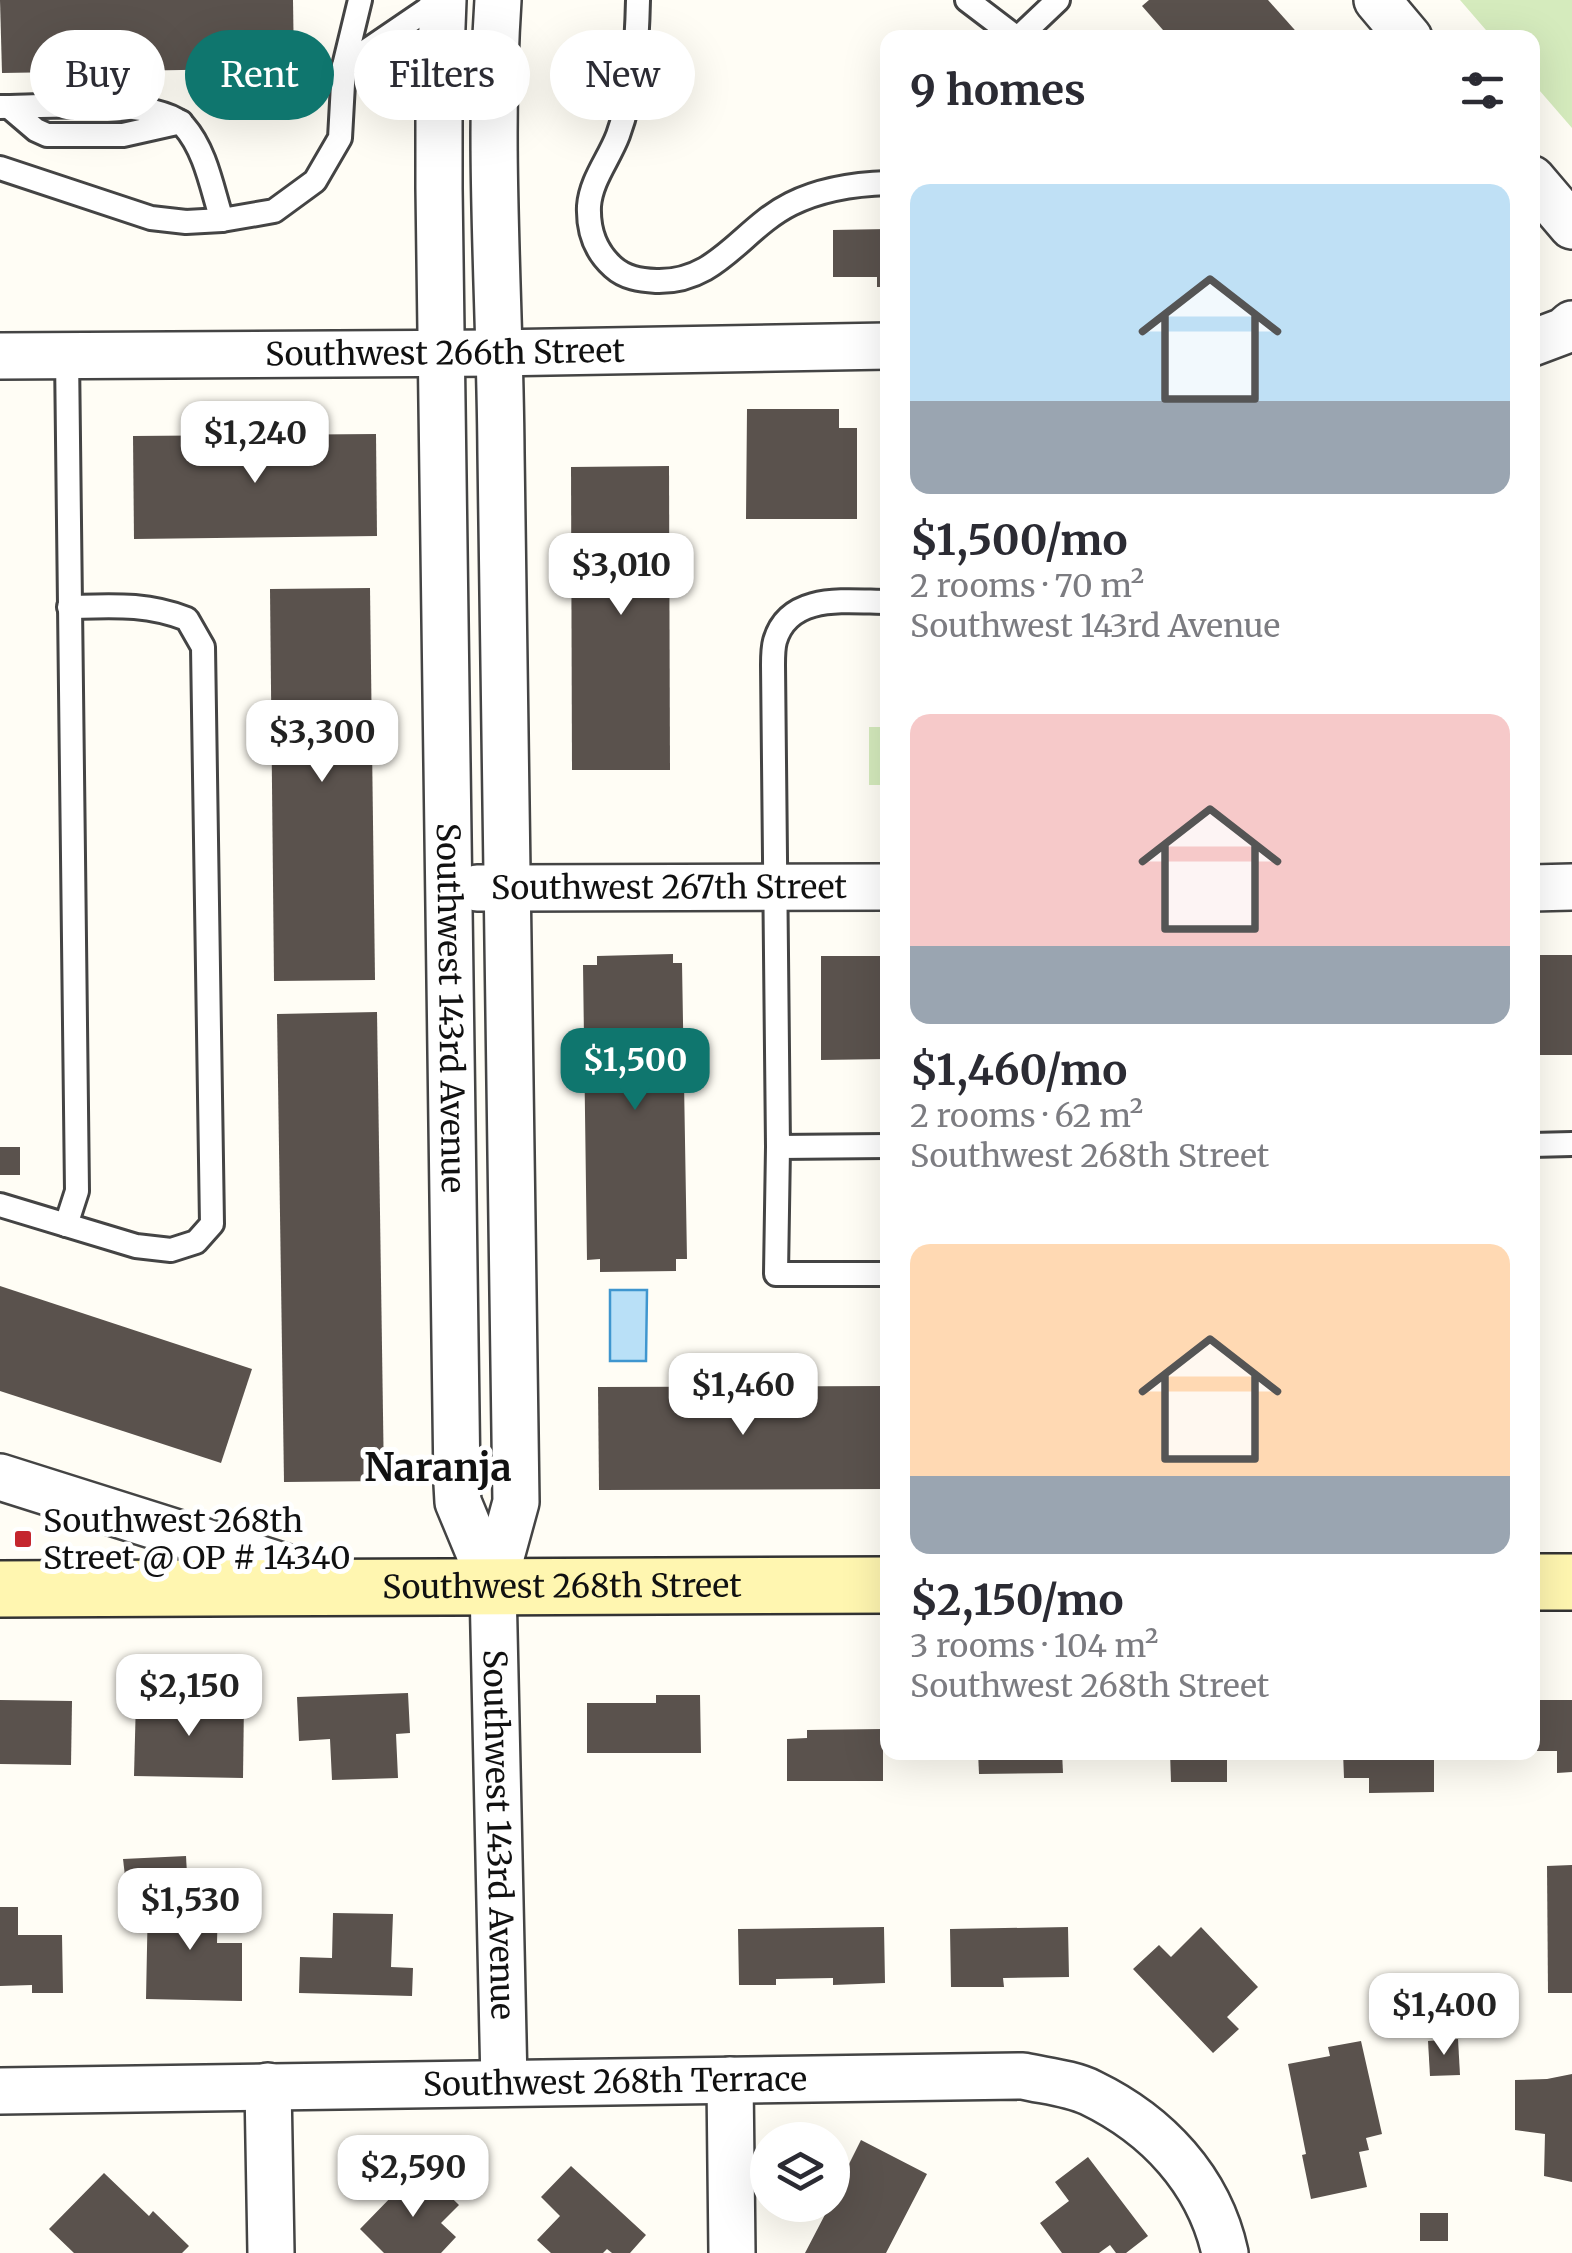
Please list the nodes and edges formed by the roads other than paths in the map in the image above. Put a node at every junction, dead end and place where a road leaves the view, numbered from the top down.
1 (360, 0) edge
2 (442, 0) edge
3 (498, 0) edge
4 (638, 0) edge
5 (967, 0) edge
6 (1058, 0) edge
7 (1376, 0) edge
8 (1006, 30) edge
9 (1026, 30) edge
10 (1402, 30) edge
11 (344, 66) junction
12 (5, 107) edge
13 (0, 168) edge
14 (880, 184) edge
15 (1540, 188) edge
16 (222, 220) junction
17 (1572, 226) edge
18 (880, 346) edge
19 (442, 351) junction
20 (500, 352) junction
21 (67, 355) junction
22 (0, 356) edge
23 (880, 602) edge
24 (69, 607) junction
25 (450, 887) junction
26 (775, 887) junction
27 (1572, 887) edge
28 (507, 888) junction
29 (880, 888) edge
30 (1540, 888) edge
31 (1540, 1144) edge
32 (1572, 1144) edge
33 (880, 1146) edge
34 (778, 1147) junction
35 (0, 1206) edge
36 (66, 1225) junction
37 (880, 1274) edge
38 (0, 1477) edge
39 (1540, 1582) edge
40 (1572, 1582) edge
41 (880, 1585) edge
42 (494, 1586) junction
43 (348, 1587) junction
44 (0, 1590) edge
45 (730, 2080) junction
46 (504, 2083) junction
47 (268, 2086) junction
48 (0, 2091) edge
49 (272, 2253) edge
50 (732, 2253) edge
51 (1225, 2253) edge

1 - 11 lane
2 - 11 lane
2 - 19 street, Southwest 143rd Avenue
3 - 20 street, Southwest 143rd Avenue
4 - 14 lane
5 - 8 lane
6 - 9 lane
7 - 10 street
11 - 16 lane
12 - 16 lane
13 - 16 lane
15 - 17 street
18 - 20 street, Southwest 266th Street
19 - 20 street, Southwest 266th Street
19 - 21 street, Southwest 266th Street
19 - 25 street, Southwest 143rd Avenue
20 - 28 street, Southwest 143rd Avenue
21 - 22 street, Southwest 266th Street
21 - 24 lane
23 - 26 lane
24 - 36 lane
24 - 36 lane
25 - 28 street, Southwest 267th Street
25 - 42 street, Southwest 143rd Avenue
26 - 28 street, Southwest 267th Street
26 - 29 street, Southwest 267th Street
26 - 34 lane
27 - 30 street
28 - 42 street, Southwest 143rd Avenue
31 - 32 lane
33 - 34 lane
34 - 37 lane
35 - 36 lane
38 - 43 street
39 - 40 main road
41 - 42 main road, Southwest 268th Street
42 - 43 main road, Southwest 268th Street
42 - 46 street, Southwest 143rd Avenue
43 - 44 main road, Southwest 268th Street
45 - 46 street, Southwest 268th Terrace
45 - 50 street
45 - 51 street, Southwest 268th Terrace
46 - 47 street, Southwest 268th Terrace
47 - 48 street, Southwest 268th Terrace
47 - 49 street

